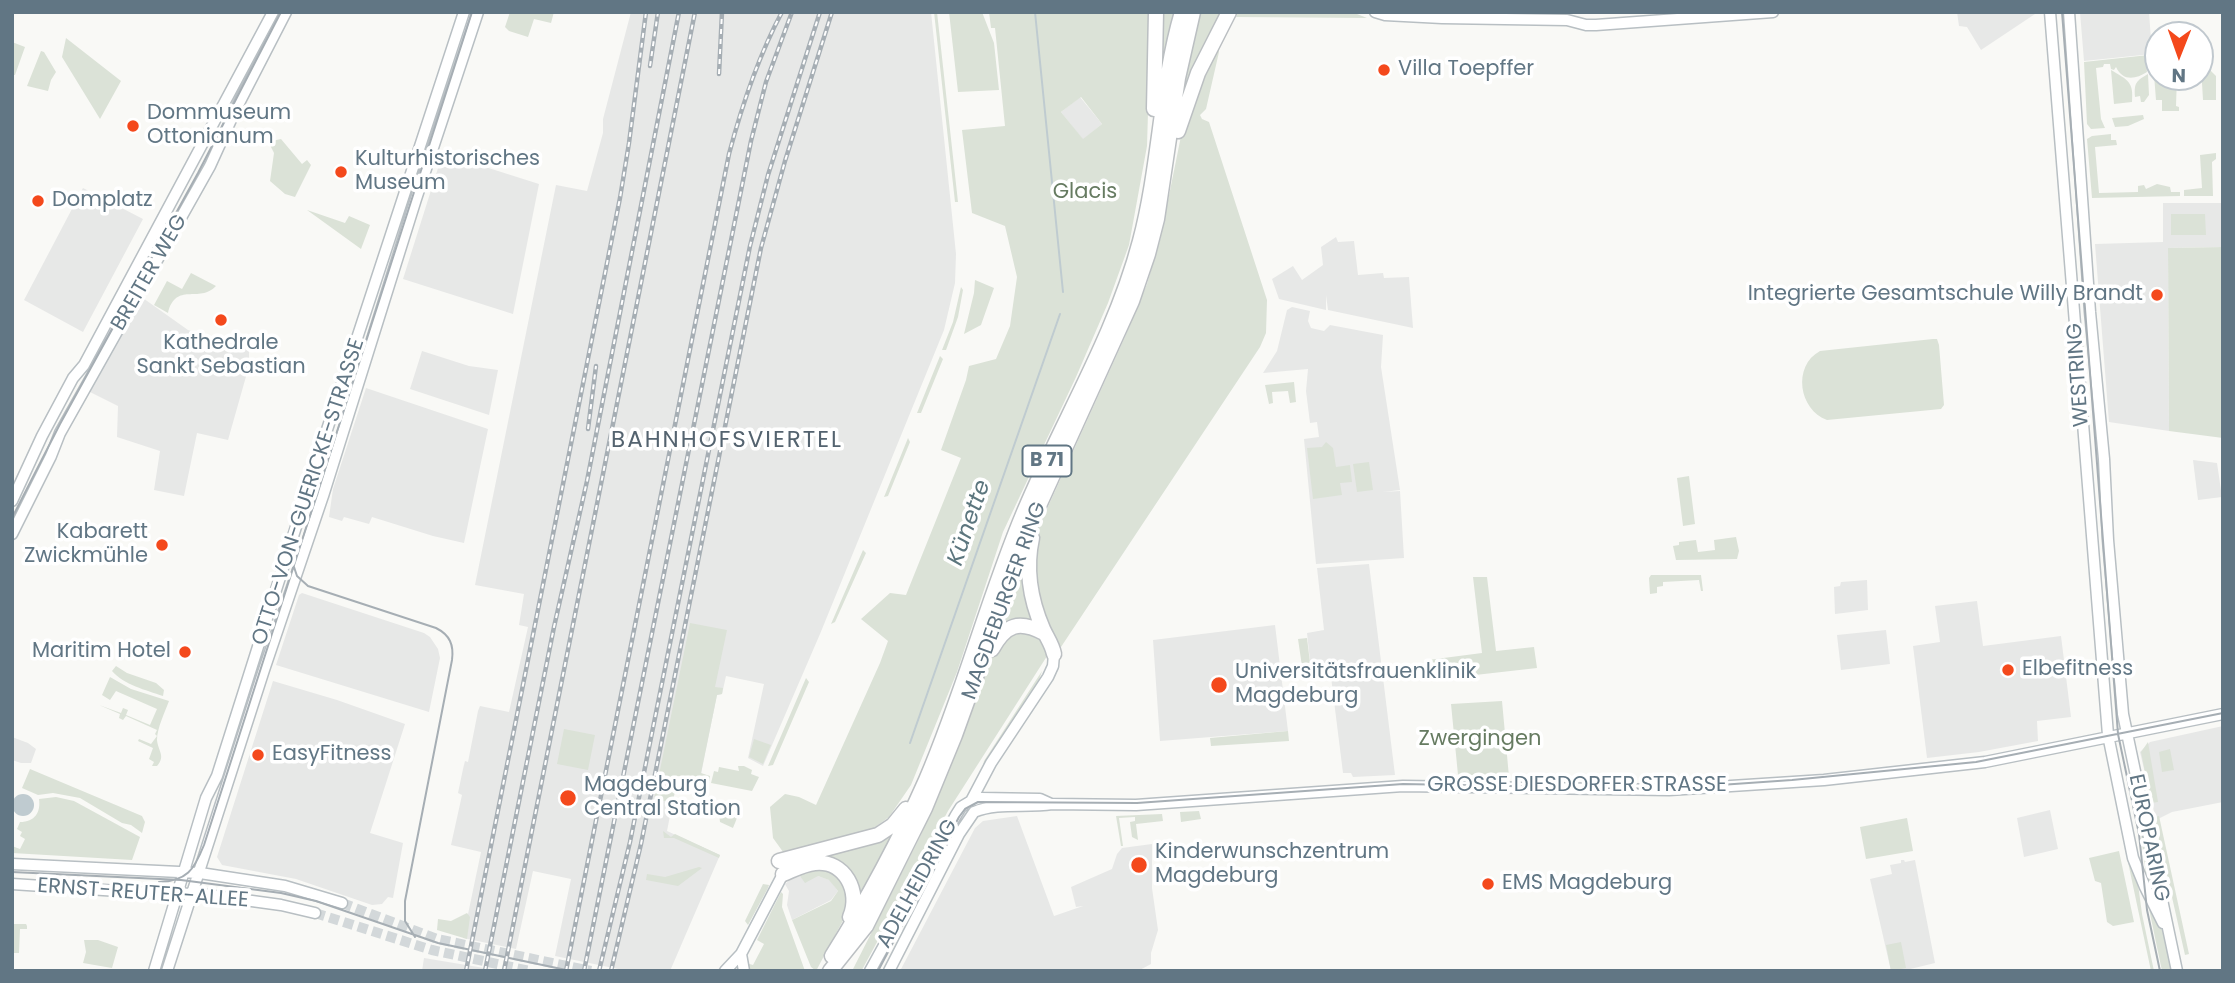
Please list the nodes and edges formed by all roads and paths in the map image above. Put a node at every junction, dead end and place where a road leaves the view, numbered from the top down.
1 (273, 12) edge
2 (286, 12) edge
3 (464, 12) edge
4 (478, 12) edge
5 (1156, 12) edge
6 (1182, 12) edge
7 (1193, 12) edge
8 (1229, 12) edge
9 (1375, 12) edge
10 (1773, 12) edge
11 (2050, 12) edge
12 (2069, 12) edge
13 (1399, 13) edge
14 (1158, 141) junction
15 (1165, 172) junction
16 (1041, 499) junction
17 (12, 501) edge
18 (12, 534) edge
19 (1044, 633) junction
20 (1054, 654) joint
21 (974, 685) junction
22 (2223, 714) edge
23 (2126, 734) junction
24 (2108, 738) junction
25 (926, 779) junction
26 (973, 806) junction
27 (12, 864) edge
28 (781, 868) junction
29 (184, 871) junction
30 (200, 873) junction
31 (12, 884) edge
32 (178, 893) junction
33 (192, 893) junction
34 (342, 903) tunnel mouth
35 (314, 913) tunnel mouth
36 (2171, 942) junction
37 (741, 954) junction
38 (831, 963) edge
39 (154, 971) edge
40 (167, 971) edge
41 (724, 971) edge
42 (744, 971) edge
43 (822, 971) edge
44 (870, 971) edge
45 (889, 971) edge
46 (2177, 971) edge

1 - 17 street, BREITER WEG
2 - 18 street, BREITER WEG
3 - 29 street, OTTO-VON-GUERICKE-STRASSE
4 - 30 street, OTTO-VON-GUERICKE-STRASSE
5 - 14 highway
6 - 14 highway, MAGDEBURGER RING / B 71
7 - 15 highway, MAGDEBURGER RING / B 71
8 - 15 highway
9 - 13 street
10 - 13 street
11 - 24 street, WESTRING
12 - 23 street, WESTRING
14 - 25 highway, MAGDEBURGER RING / B 71
15 - 16 highway, MAGDEBURGER RING / B 71
16 - 19 highway
16 - 21 highway, MAGDEBURGER RING / B 71
19 - 20 highway
19 - 21 highway
20 - 26 street, ADELHEIDRING
21 - 38 highway, MAGDEBURGER RING / B 71
22 - 23 street, GROSSE DIESDORFER STRASSE
23 - 24 street, GROSSE DIESDORFER STRASSE
23 - 36 street, EUROPARING
24 - 26 street, GROSSE DIESDORFER STRASSE
24 - 36 street, EUROPARING
25 - 28 highway
25 - 38 highway, MAGDEBURGER RING / B 71
26 - 44 street, ADELHEIDRING
26 - 45 street, ADELHEIDRING
27 - 29 street, ERNST-REUTER-ALLEE
28 - 37 street
28 - 38 highway
29 - 30 street, ERNST-REUTER-ALLEE
29 - 32 street, OTTO-VON-GUERICKE-STRASSE
30 - 32 street
30 - 33 street, OTTO-VON-GUERICKE-STRASSE
30 - 34 street, ERNST-REUTER-ALLEE
31 - 32 street, ERNST-REUTER-ALLEE
32 - 33 street, ERNST-REUTER-ALLEE
32 - 39 street, OTTO-VON-GUERICKE-STRASSE
33 - 35 street, ERNST-REUTER-ALLEE
33 - 40 street, OTTO-VON-GUERICKE-STRASSE
36 - 46 street, EUROPARING
37 - 41 street
37 - 42 street
38 - 43 highway, MAGDEBURGER RING / B 71

